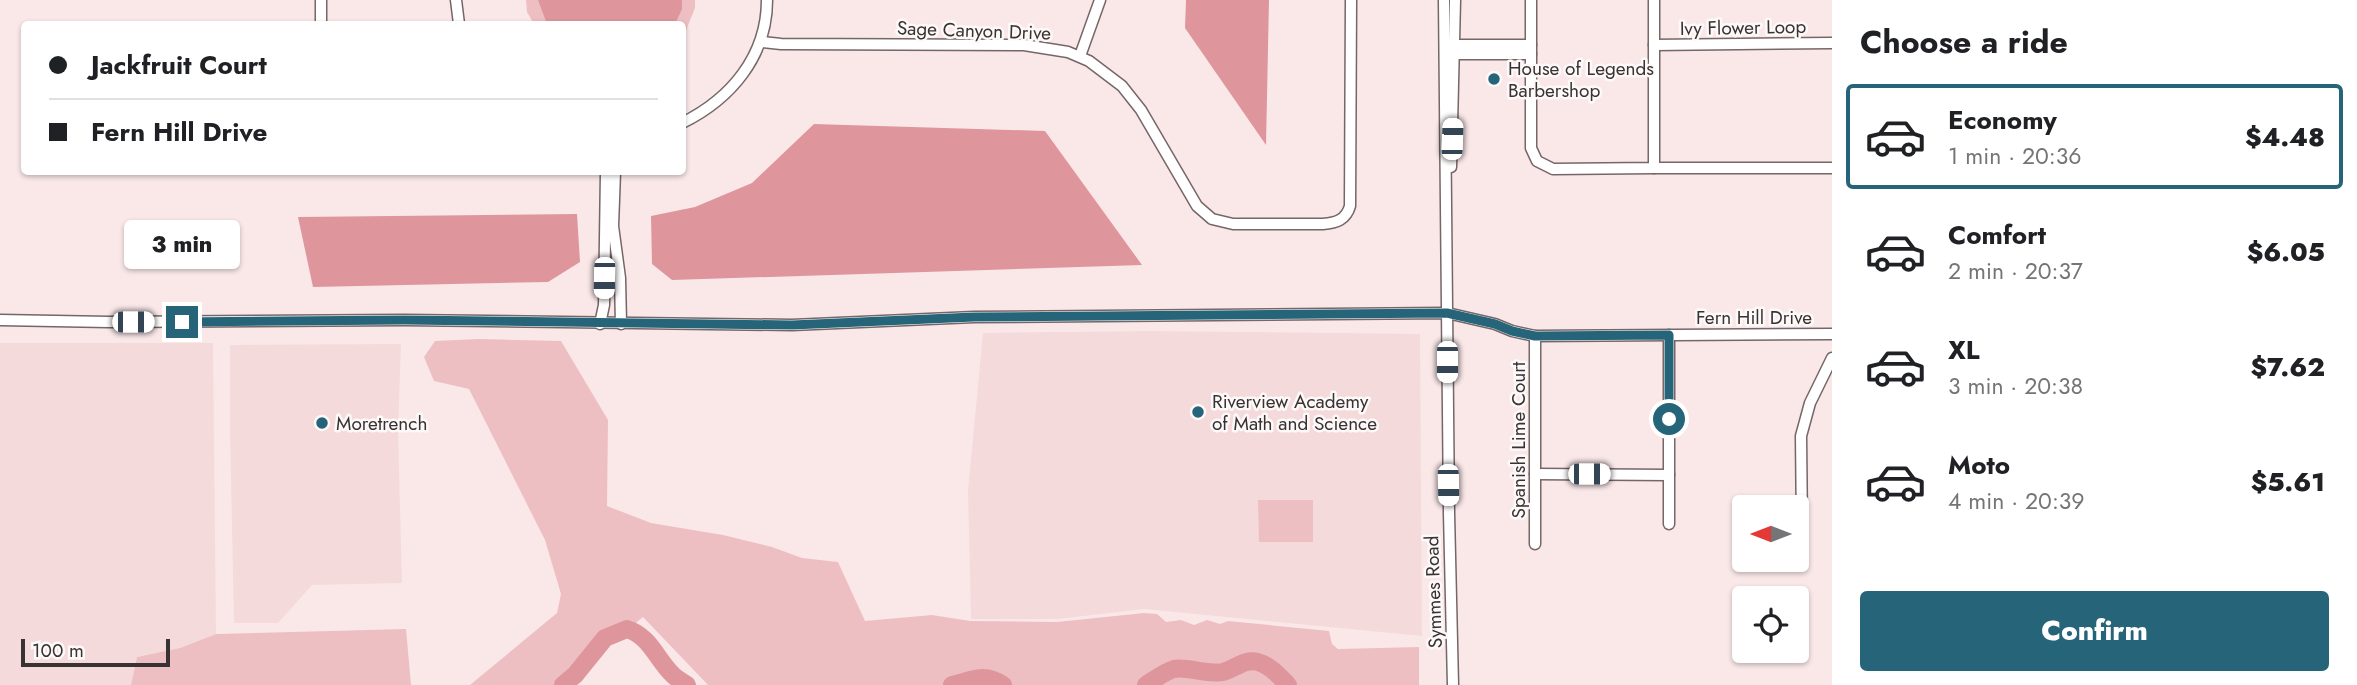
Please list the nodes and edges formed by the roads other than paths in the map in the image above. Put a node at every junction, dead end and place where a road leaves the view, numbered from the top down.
1 (321, 0) edge
2 (456, 0) edge
3 (767, 0) edge
4 (1100, 0) edge
5 (1352, 0) edge
6 (1444, 0) edge
7 (1455, 0) edge
8 (1531, 0) edge
9 (1654, 0) edge
10 (321, 21) edge
11 (459, 21) edge
12 (762, 42) junction
13 (1832, 43) edge
14 (1654, 45) junction
15 (1449, 49) junction
16 (1531, 50) junction
17 (1080, 56) junction
18 (686, 120) edge
19 (1654, 168) junction
20 (1832, 168) edge
21 (606, 175) edge
22 (615, 175) edge
23 (1447, 313) junction
24 (0, 320) edge
25 (600, 324) junction
26 (621, 324) junction
27 (1832, 334) edge
28 (1669, 335) junction
29 (1535, 336) junction
30 (1832, 358) edge
31 (1535, 474) junction
32 (1669, 475) junction
33 (1802, 495) edge
34 (1669, 524) dead end
35 (1535, 544) dead end
36 (1453, 685) edge

1 - 10 street
2 - 11 street
3 - 12 street
4 - 17 street
5 - 17 street, Sage Canyon Drive
6 - 15 street, Symmes Road
7 - 15 street, Symmes Road
8 - 16 street
9 - 14 street, Ivy Flower Loop
12 - 17 street, Sage Canyon Drive
12 - 18 street
13 - 14 street, Ivy Flower Loop
14 - 19 street, Ivy Flower Loop
15 - 16 street
15 - 23 street, Symmes Road
16 - 19 street
19 - 20 street
21 - 25 street
22 - 26 street
23 - 26 street, Fern Hill Drive
23 - 29 street, Fern Hill Drive
23 - 36 street, Symmes Road
24 - 25 street, Fern Hill Drive
25 - 26 street, Fern Hill Drive
27 - 28 street, Fern Hill Drive
28 - 29 street, Fern Hill Drive
28 - 32 street
29 - 31 street, Spanish Lime Court
30 - 33 street
31 - 32 street
31 - 35 street, Spanish Lime Court
32 - 34 street

